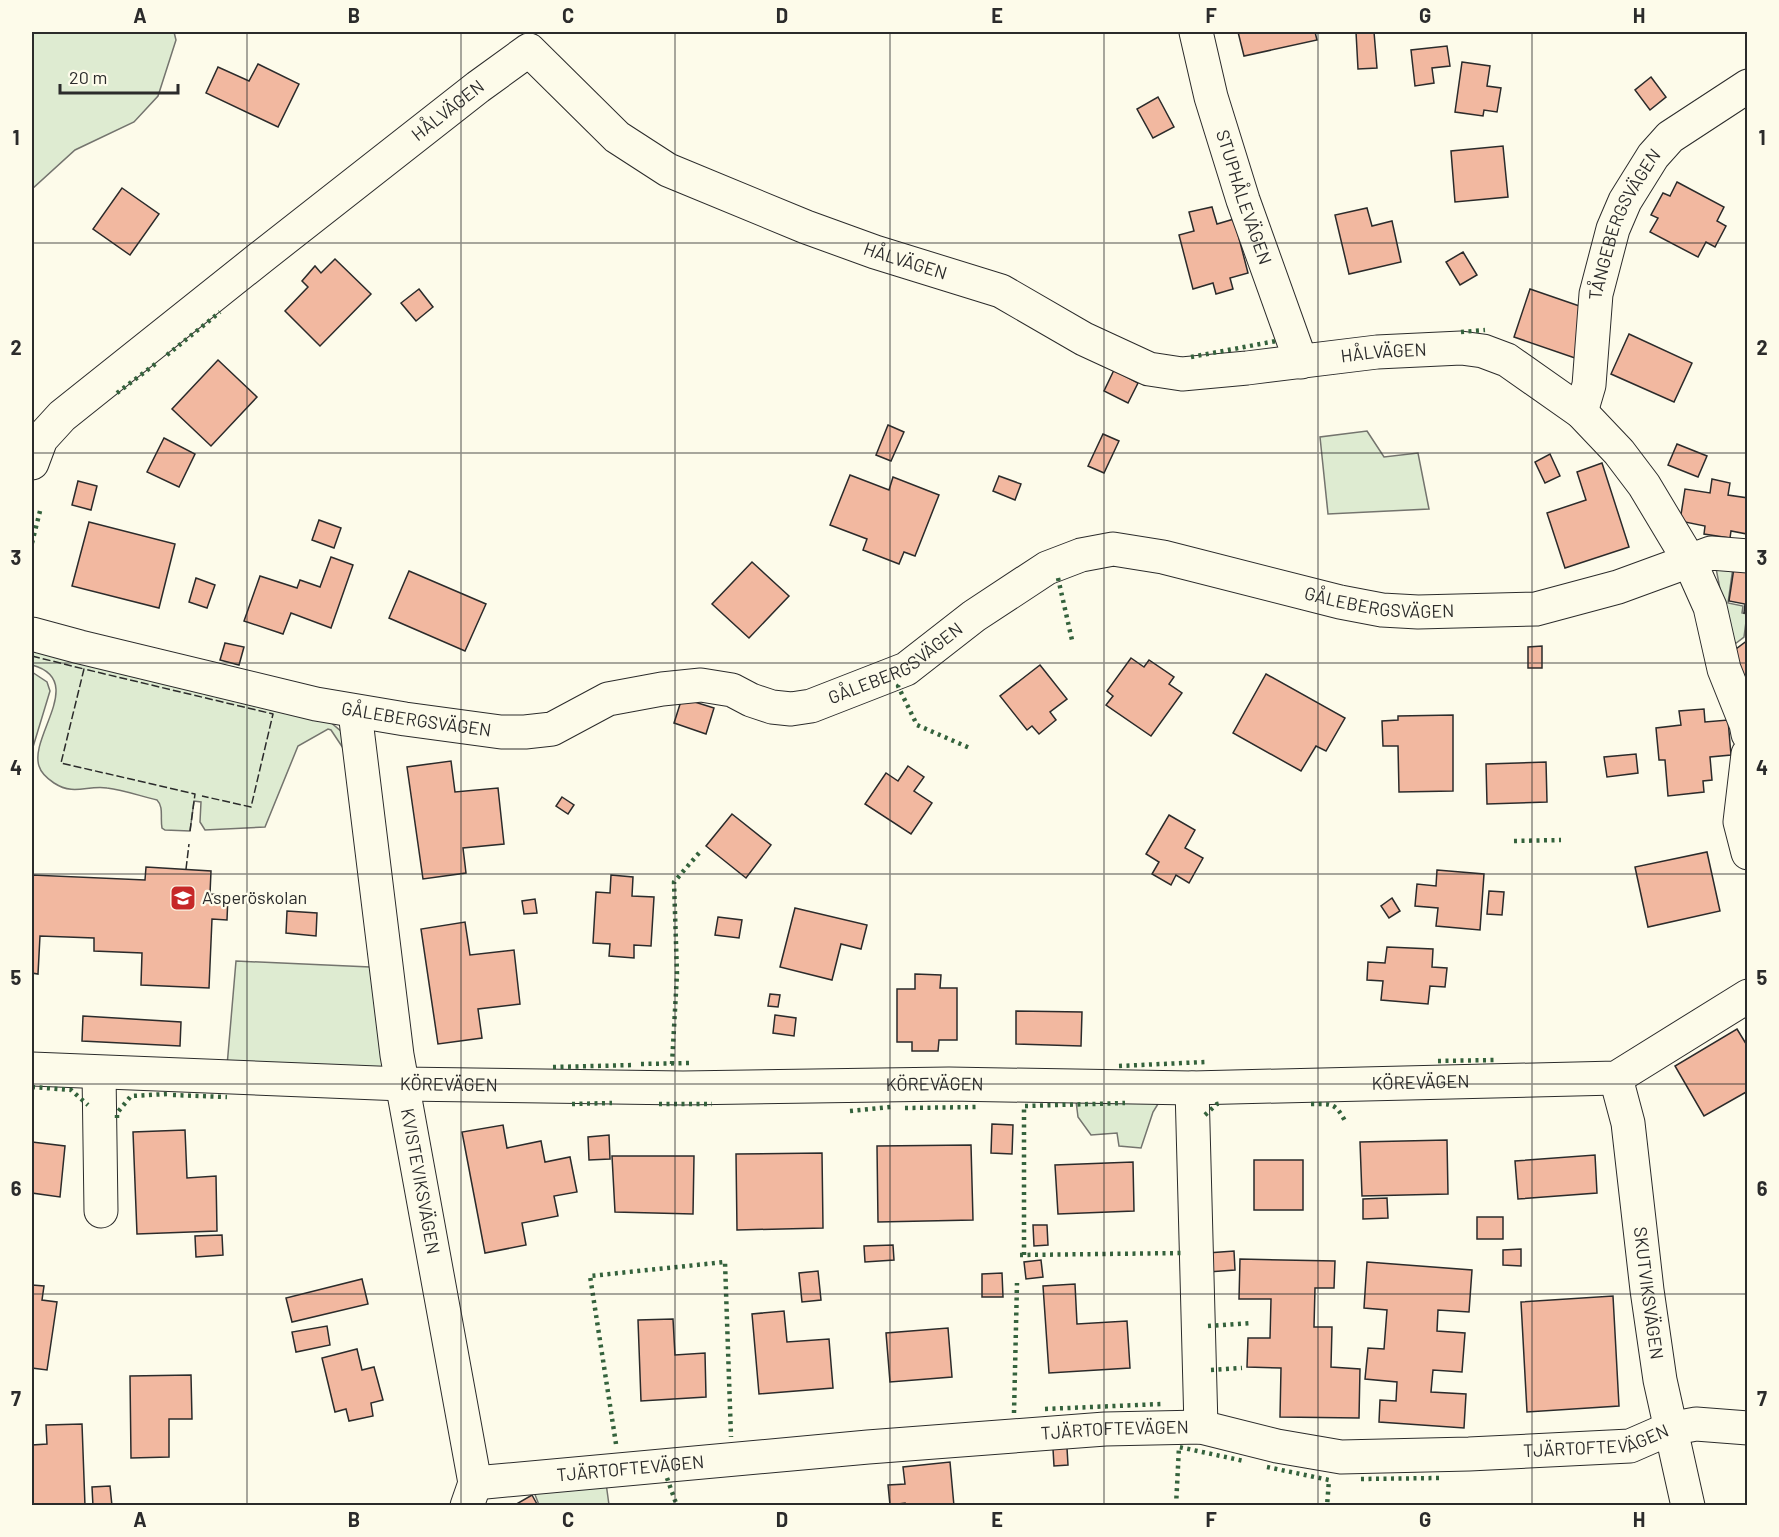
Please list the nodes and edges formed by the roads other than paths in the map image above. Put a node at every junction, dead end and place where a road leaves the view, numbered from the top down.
1 (1196, 32) edge
2 (526, 41) edge
3 (1748, 86) edge
4 (1301, 362) junction
5 (1581, 412) junction
6 (32, 463) edge
7 (1748, 555) edge
8 (1689, 560) junction
9 (32, 634) edge
10 (355, 712) junction
11 (1747, 734) edge
12 (1748, 853) edge
13 (1748, 996) edge
14 (32, 1069) edge
15 (99, 1073) junction
16 (1616, 1078) junction
17 (402, 1084) junction
18 (1192, 1088) junction
19 (101, 1211) dead end
20 (1201, 1427) junction
21 (1748, 1428) edge
22 (1669, 1429) junction
23 (471, 1494) edge
24 (1688, 1506) edge

1 - 4 street, STUPHÅLEVÄGEN
2 - 4 street, HÅLVÄGEN
2 - 6 street, HÅLVÄGEN
3 - 5 street, TÅNGEBERGSVÄGEN
4 - 5 street, HÅLVÄGEN
5 - 8 street, HÅLVÄGEN
7 - 8 street, GÅLEBERGSVÄGEN
8 - 10 street, GÅLEBERGSVÄGEN
8 - 11 street, HÅLVÄGEN
9 - 10 street, GÅLEBERGSVÄGEN
10 - 17 street, KVISTEVIKSVÄGEN
11 - 12 street, HÅLVÄGEN
13 - 16 street
14 - 15 street, KÖREVÄGEN
15 - 17 street, KÖREVÄGEN
15 - 19 street
16 - 18 street, KÖREVÄGEN
16 - 22 street, SKUTVIKSVÄGEN
17 - 18 street, KÖREVÄGEN
17 - 23 street, KVISTEVIKSVÄGEN
18 - 20 street
20 - 22 street, TJÄRTOFTEVÄGEN
20 - 23 street, TJÄRTOFTEVÄGEN
21 - 22 street, TJÄRTOFTEVÄGEN
22 - 24 street, SKUTVIKSVÄGEN

